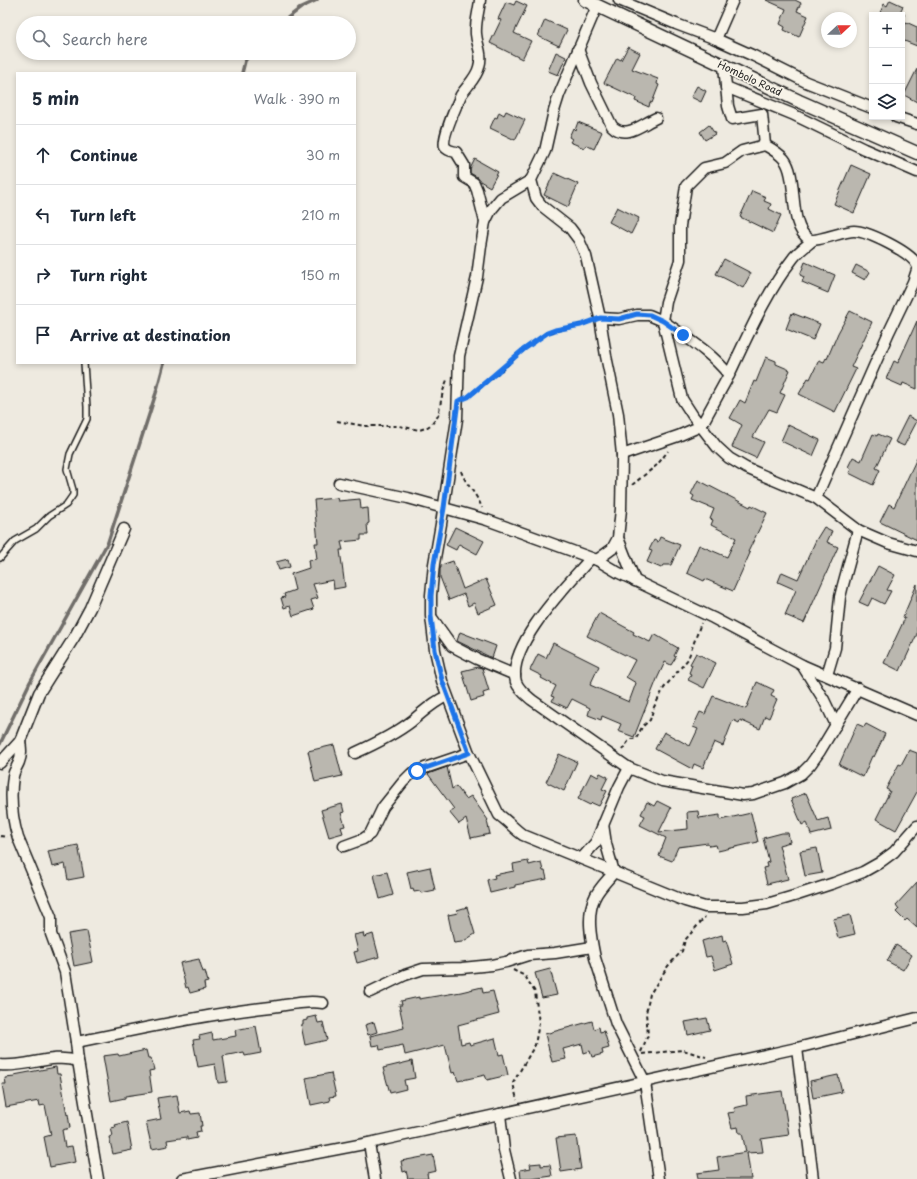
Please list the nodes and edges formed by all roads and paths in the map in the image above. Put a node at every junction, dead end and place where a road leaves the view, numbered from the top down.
1 (480, 0) edge
2 (585, 0) edge
3 (619, 0) edge
4 (733, 0) edge
5 (597, 6) junction
6 (716, 39) junction
7 (578, 49) junction
8 (724, 66) junction
9 (726, 87) junction
10 (869, 107) edge
11 (656, 118) dead end
12 (905, 120) edge
13 (917, 124) edge
14 (765, 145) junction
15 (917, 153) edge
16 (917, 172) edge
17 (531, 180) junction
18 (485, 222) junction
19 (812, 241) junction
20 (917, 265) edge
21 (917, 270) edge
22 (600, 318) junction
23 (663, 321) junction
24 (84, 364) edge
25 (729, 375) junction
26 (448, 378) dead end
27 (458, 401) junction
28 (338, 421) dead end
29 (700, 426) junction
30 (678, 436) junction
31 (622, 455) junction
32 (460, 469) dead end
33 (339, 483) dead end
34 (621, 493) junction
35 (816, 498) junction
36 (444, 508) junction
37 (487, 520) junction
38 (124, 529) dead end
39 (858, 530) junction
40 (618, 538) junction
41 (917, 550) edge
42 (0, 558) edge
43 (594, 559) junction
44 (635, 581) junction
45 (704, 614) junction
46 (431, 616) junction
47 (802, 664) junction
48 (515, 675) junction
49 (827, 675) junction
50 (858, 688) junction
51 (447, 696) junction
52 (917, 715) edge
53 (836, 725) junction
54 (20, 741) junction
55 (355, 753) dead end
56 (469, 753) junction
57 (617, 760) junction
58 (0, 763) edge
59 (629, 768) junction
60 (603, 824) junction
61 (917, 826) edge
62 (344, 846) dead end
63 (582, 858) junction
64 (614, 872) junction
65 (714, 908) junction
66 (592, 947) junction
67 (506, 962) junction
68 (370, 992) dead end
69 (323, 1003) dead end
70 (917, 1018) edge
71 (76, 1042) junction
72 (797, 1048) junction
73 (640, 1054) junction
74 (708, 1057) dead end
75 (78, 1061) junction
76 (636, 1063) junction
77 (0, 1065) edge
78 (645, 1082) junction
79 (520, 1110) junction
80 (500, 1114) junction
81 (369, 1143) junction
82 (98, 1179) edge
83 (182, 1179) edge
84 (375, 1179) edge
85 (511, 1179) edge
86 (659, 1179) edge
87 (813, 1179) edge

1 - 18 street
2 - 5 street, Hombolo Road
3 - 6 street
4 - 6 street
5 - 7 street
5 - 8 street, Hombolo Road
6 - 10 street
7 - 11 street
7 - 17 street
8 - 9 street
8 - 15 street, Hombolo Road
9 - 14 street
9 - 16 street
12 - 13 street
14 - 19 street
14 - 23 street
17 - 18 street
17 - 22 street
18 - 27 street
19 - 20 street
19 - 25 street
21 - 35 street
22 - 23 street
22 - 27 path
22 - 31 street
23 - 25 street
23 - 29 street
24 - 42 lane
25 - 29 street
26 - 28 path
27 - 36 street
29 - 30 street
29 - 35 street
30 - 31 street
30 - 34 path
31 - 34 street
32 - 37 path
33 - 36 street
34 - 40 street
35 - 39 street
36 - 37 street
36 - 46 street
37 - 43 street
38 - 54 street
39 - 41 street
39 - 49 street
40 - 43 street
40 - 44 street
43 - 44 street
43 - 48 street
44 - 45 street
45 - 47 street
45 - 57 path
46 - 48 street
46 - 51 street
47 - 49 street
47 - 53 street
48 - 57 street
49 - 50 street
50 - 52 street
50 - 53 street
51 - 55 street
51 - 56 street
53 - 59 street
54 - 58 street
54 - 71 street
56 - 62 street
56 - 63 street
57 - 59 street
59 - 60 street
60 - 63 street
60 - 64 street
61 - 65 street
63 - 64 street
64 - 65 street
64 - 66 street
65 - 73 path
66 - 67 street
66 - 76 street
67 - 68 street
67 - 79 path
69 - 71 street
70 - 72 street
71 - 75 street
72 - 78 street
72 - 87 street
73 - 74 path
73 - 76 path
75 - 77 street
75 - 82 street
76 - 78 street
78 - 79 street
78 - 86 street
79 - 80 street
80 - 81 street
80 - 85 street
81 - 83 street
81 - 84 street

